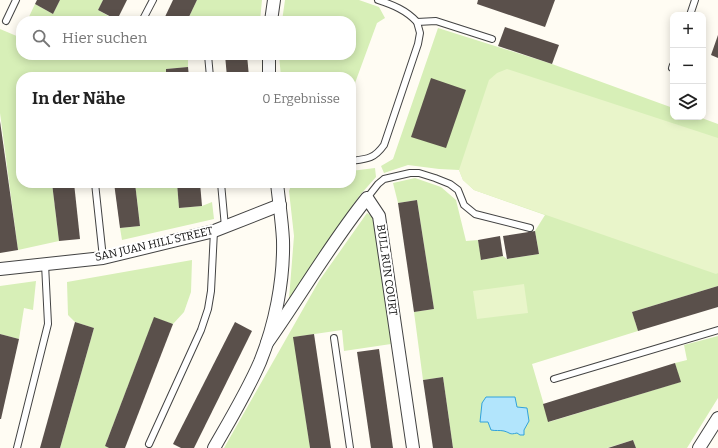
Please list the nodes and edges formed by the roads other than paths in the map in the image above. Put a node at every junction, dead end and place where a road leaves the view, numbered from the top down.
1 (16, 0) edge
2 (152, 0) edge
3 (274, 0) edge
4 (378, 0) edge
5 (695, 0) edge
6 (691, 12) edge
7 (144, 16) edge
8 (272, 16) edge
9 (6, 21) dead end
10 (417, 22) junction
11 (492, 39) dead end
12 (208, 60) edge
13 (269, 60) edge
14 (210, 72) edge
15 (269, 72) edge
16 (356, 160) edge
17 (96, 188) edge
18 (220, 188) edge
19 (278, 188) edge
20 (367, 198) junction
21 (280, 205) junction
22 (530, 228) dead end
23 (219, 229) junction
24 (103, 258) junction
25 (45, 264) junction
26 (0, 269) edge
27 (718, 330) edge
28 (334, 338) dead end
29 (267, 343) junction
30 (554, 379) dead end
31 (718, 418) edge
32 (149, 444) dead end
33 (17, 448) edge
34 (214, 448) edge
35 (350, 448) edge
36 (413, 448) edge
37 (699, 448) edge

1 - 9 lane
2 - 7 lane
3 - 8 street
4 - 10 lane
5 - 6 lane
10 - 11 lane
10 - 16 lane
12 - 14 lane
13 - 15 street
17 - 24 lane
18 - 23 lane
19 - 21 street
20 - 22 lane
20 - 29 street
20 - 36 street, BULL RUN COURT
21 - 23 street, SAN JUAN HILL STREET
21 - 29 street
23 - 24 street, SAN JUAN HILL STREET
23 - 32 lane
24 - 25 street, SAN JUAN HILL STREET
25 - 26 street, SAN JUAN HILL STREET
25 - 33 lane
27 - 30 lane
28 - 35 lane
29 - 34 street
31 - 37 street

